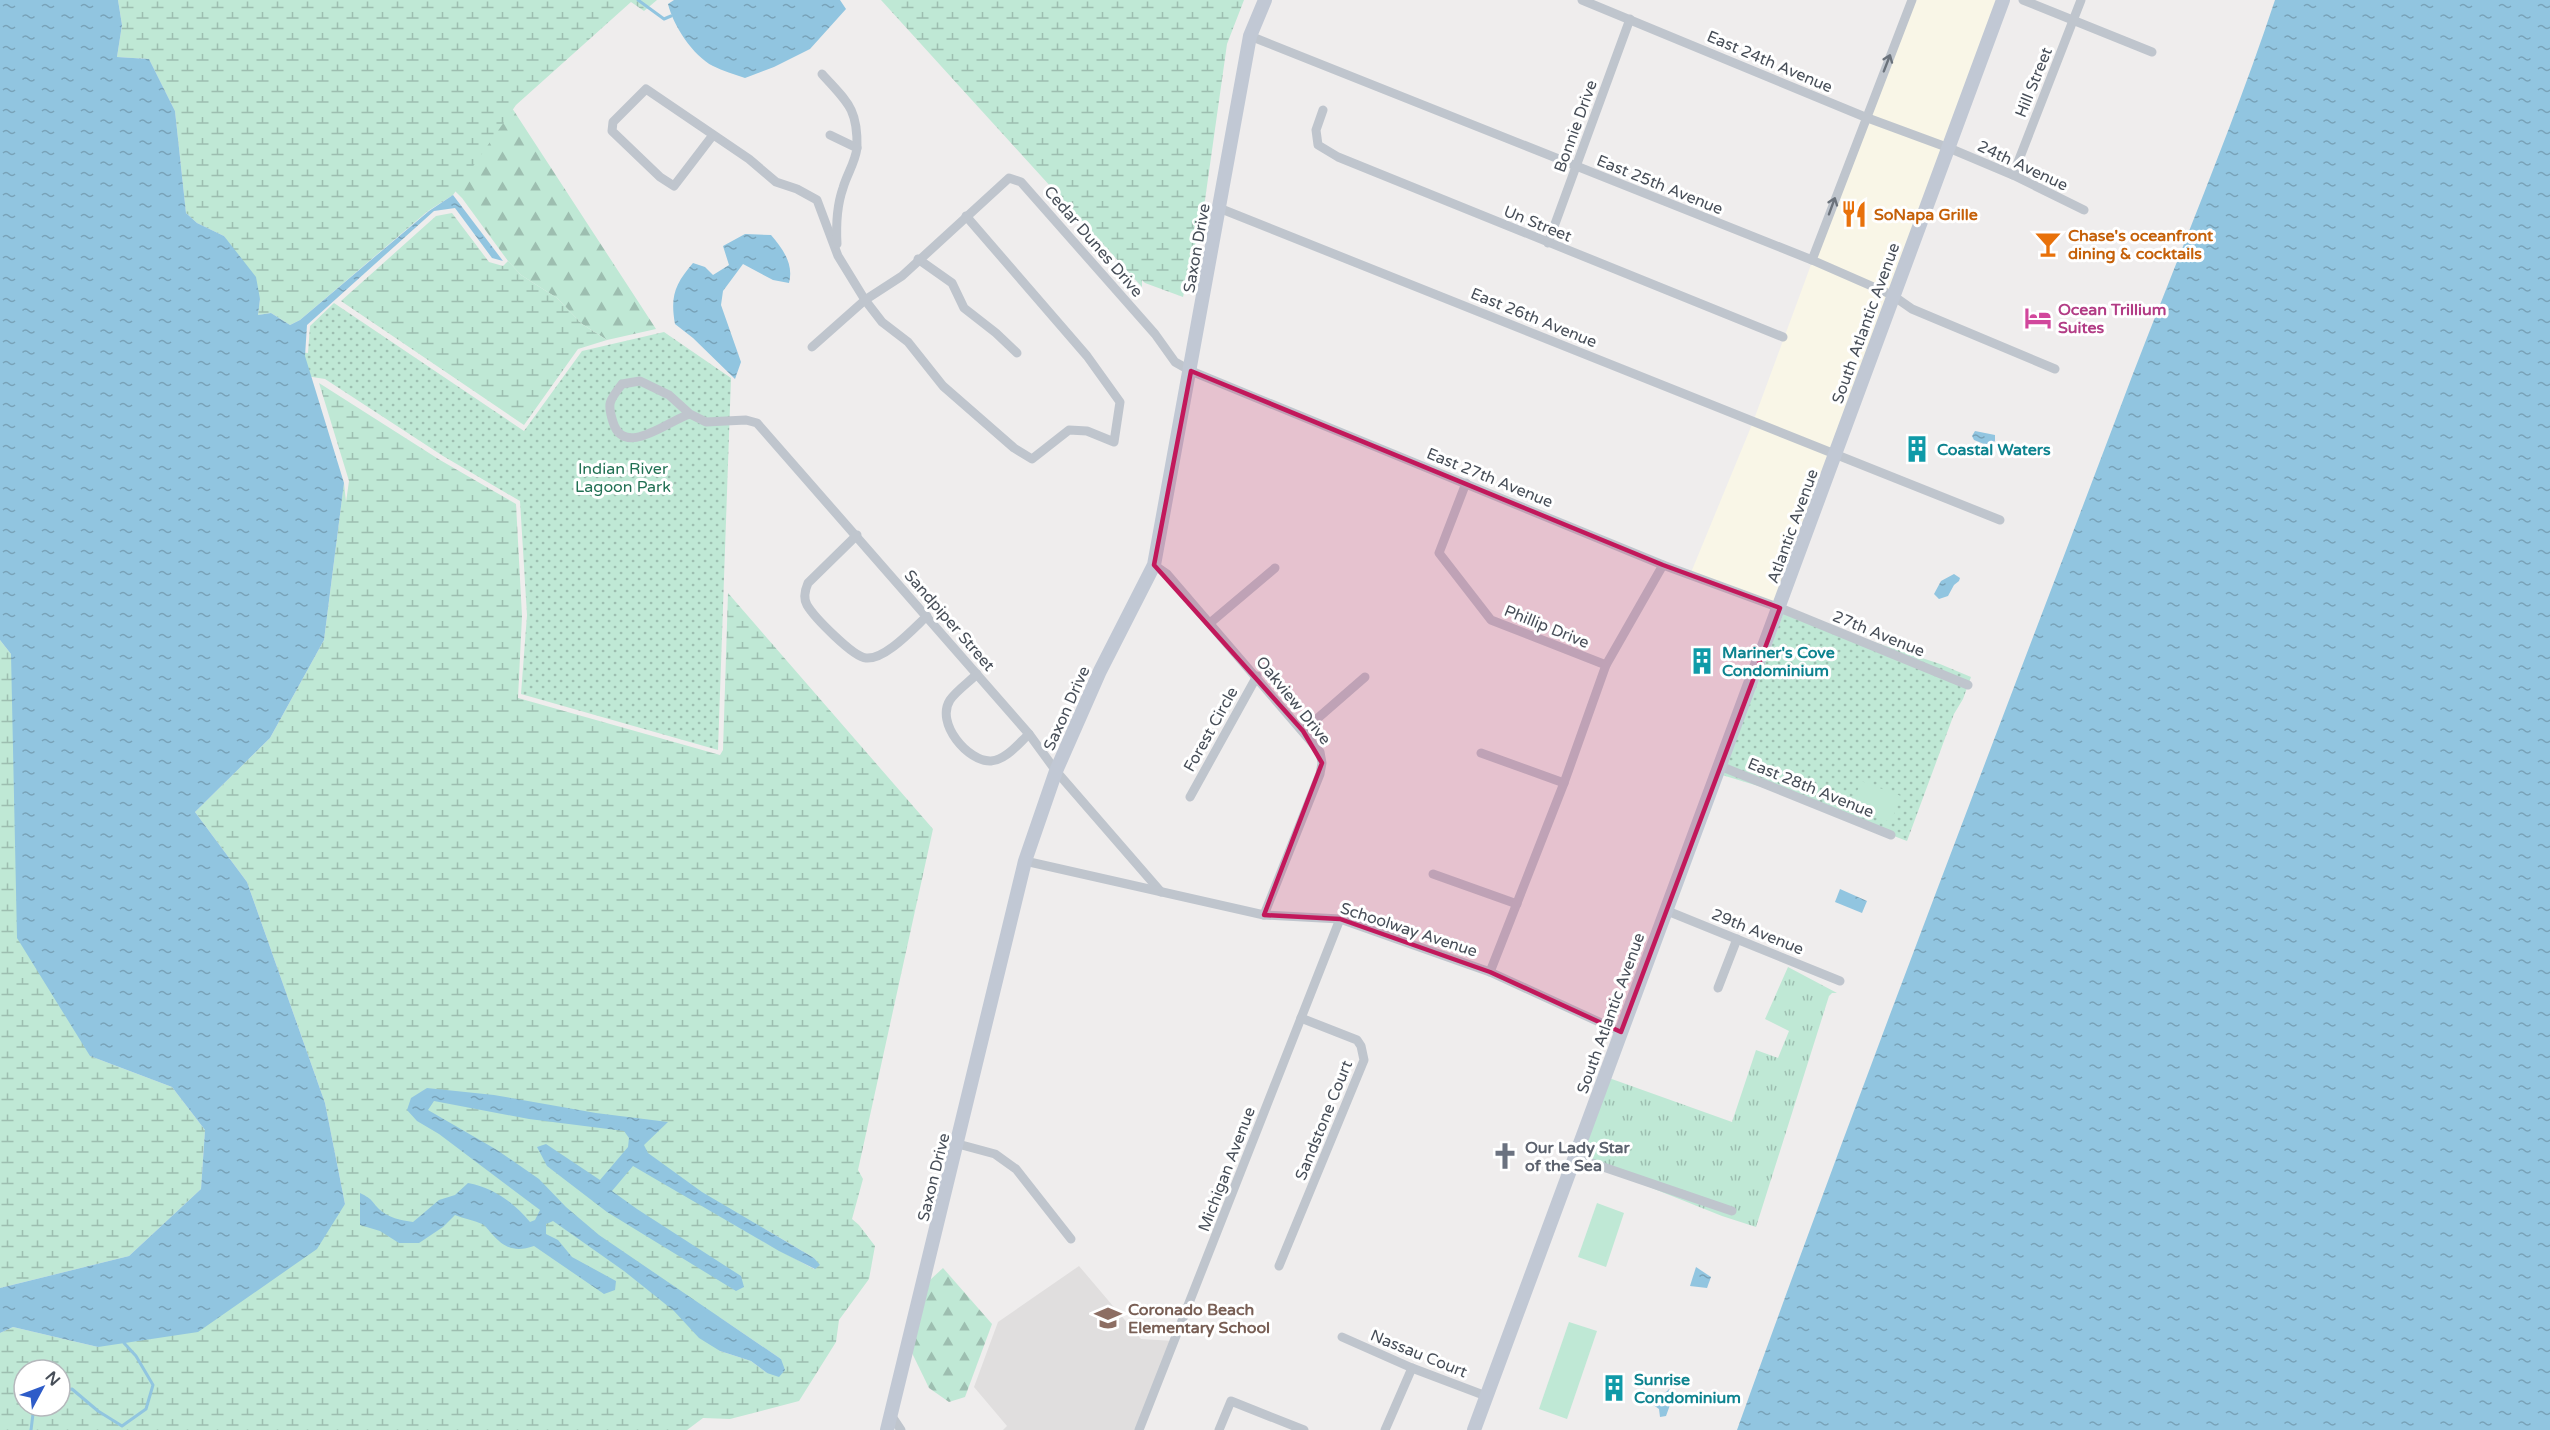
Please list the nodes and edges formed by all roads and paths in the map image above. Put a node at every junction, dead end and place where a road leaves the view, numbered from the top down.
1 (1265, 0) edge
2 (1582, 0) edge
3 (1912, 0) edge
4 (2003, 0) edge
5 (2023, 0) edge
6 (2081, 0) edge
7 (1630, 19) junction
8 (2074, 20) junction
9 (1250, 36) junction
10 (2152, 52) dead end
11 (822, 74) dead end
12 (1323, 110) dead end
13 (1865, 117) junction
14 (713, 135) junction
15 (830, 135) dead end
16 (857, 148) junction
17 (1948, 148) junction
18 (1576, 167) junction
19 (2013, 175) junction
20 (1220, 208) junction
21 (2084, 210) dead end
22 (966, 216) junction
23 (1548, 243) junction
24 (838, 256) junction
25 (918, 259) junction
26 (1812, 260) junction
27 (1892, 295) junction
28 (865, 300) junction
29 (1783, 337) dead end
30 (812, 347) dead end
31 (1017, 353) dead end
32 (2055, 369) dead end
33 (1191, 371) junction
34 (690, 414) junction
35 (1835, 456) junction
36 (1466, 483) junction
37 (2000, 520) dead end
38 (857, 536) junction
39 (1154, 565) junction
40 (1663, 565) junction
41 (1275, 568) dead end
42 (1780, 608) junction
43 (927, 616) junction
44 (1210, 623) junction
45 (1606, 665) junction
46 (977, 674) junction
47 (1257, 676) junction
48 (1365, 676) dead end
49 (1968, 685) dead end
50 (1303, 731) junction
51 (1029, 734) junction
52 (1481, 753) dead end
53 (1720, 766) junction
54 (1056, 771) junction
55 (1564, 783) junction
56 (1190, 797) dead end
57 (1891, 835) dead end
58 (1025, 861) junction
59 (1433, 874) dead end
60 (1161, 892) junction
61 (1517, 904) junction
62 (1665, 910) junction
63 (1264, 915) junction
64 (1341, 919) junction
65 (1737, 939) junction
66 (1490, 972) junction
67 (1840, 981) dead end
68 (1718, 988) dead end
69 (1301, 1018) junction
70 (1621, 1032) junction
71 (958, 1144) junction
72 (1574, 1157) junction
73 (1732, 1211) dead end
74 (1071, 1239) dead end
75 (1279, 1266) dead end
76 (1342, 1337) dead end
77 (1412, 1368) junction
78 (1486, 1396) junction
79 (891, 1415) junction
80 (887, 1430) edge
81 (901, 1430) edge
82 (1139, 1430) edge
83 (1219, 1430) edge
84 (1304, 1430) edge
85 (1386, 1430) edge
86 (1474, 1430) edge

1 - 9 street, Saxon Drive
2 - 7 street, East 24th Avenue
13 -> 3 street
4 - 17 street, South Atlantic Avenue
5 - 8 street
6 - 8 street, Hill Street
7 - 13 street, East 24th Avenue
7 - 18 street, Bonnie Drive
8 - 10 street
8 - 19 street, Hill Street
9 - 18 street, East 25th Avenue
9 - 20 street, Saxon Drive
11 - 16 street
12 - 23 street, Un Street
13 - 17 street, East 24th Avenue
26 -> 13 street
14 - 14 street
14 - 24 street
15 - 16 street
16 - 24 street
17 - 19 street, 24th Avenue
17 - 27 street, South Atlantic Avenue
18 - 23 street, Bonnie Drive
18 - 26 street, East 25th Avenue
19 - 21 street, 24th Avenue
20 - 33 street, Saxon Drive
20 - 35 street, East 26th Avenue
22 - 25 street, Cedar Dunes Drive
22 - 28 street
22 - 33 street, Cedar Dunes Drive
23 - 29 street, Un Street
24 - 28 street
25 - 28 street, Cedar Dunes Drive
25 - 31 street
26 - 27 street, East 25th Avenue
27 - 32 street, East 25th Avenue
27 - 35 street, South Atlantic Avenue
28 - 30 street, Cedar Dunes Drive
33 - 36 street, East 27th Avenue
33 - 39 street, Saxon Drive
34 - 34 street, Sandpiper Street
34 - 38 street, Sandpiper Street
35 - 37 street, East 26th Avenue
35 - 42 street, Atlantic Avenue
36 - 40 street, East 27th Avenue
36 - 45 street, Phillip Drive
38 - 43 street, Sandpiper Street
38 - 43 street
39 - 44 street, Oakview Drive
39 - 54 street, Saxon Drive
40 - 42 street, East 27th Avenue
40 - 45 street, Schoolway Avenue
41 - 44 street
42 - 49 street, 27th Avenue
42 - 53 street, South Atlantic Avenue
43 - 46 street, Sandpiper Street
44 - 47 street, Oakview Drive
45 - 55 street, Schoolway Avenue
46 - 51 street, Sandpiper Street
46 - 51 street
47 - 50 street, Oakview Drive
47 - 56 street, Forest Circle
48 - 50 street
50 - 63 street, Oakview Drive
51 - 54 street, Sandpiper Street
52 - 55 street
53 - 57 street, East 28th Avenue
53 - 62 street, South Atlantic Avenue
54 - 58 street, Saxon Drive
54 - 60 street, Sandpiper Street
55 - 61 street, Schoolway Avenue
58 - 60 street, Schoolway Avenue
58 - 71 street, Saxon Drive
59 - 61 street
60 - 63 street, Schoolway Avenue
61 - 66 street, Schoolway Avenue
62 - 65 street, 29th Avenue
62 - 70 street, South Atlantic Avenue
63 - 64 street, Schoolway Avenue
64 - 66 street, Schoolway Avenue
64 - 69 street, Michigan Avenue
65 - 67 street, 29th Avenue
65 - 68 street
66 - 70 street
69 - 75 street, Sandstone Court
69 - 82 street, Michigan Avenue
70 - 72 street, South Atlantic Avenue
71 - 74 street
71 - 79 street, Saxon Drive
72 - 73 street
72 - 78 street, South Atlantic Avenue
76 - 77 street, Nassau Court
77 - 78 street, Nassau Court
77 - 85 street
78 - 86 street, South Atlantic Avenue
79 - 80 street, Saxon Drive
79 - 81 street
83 - 84 street

